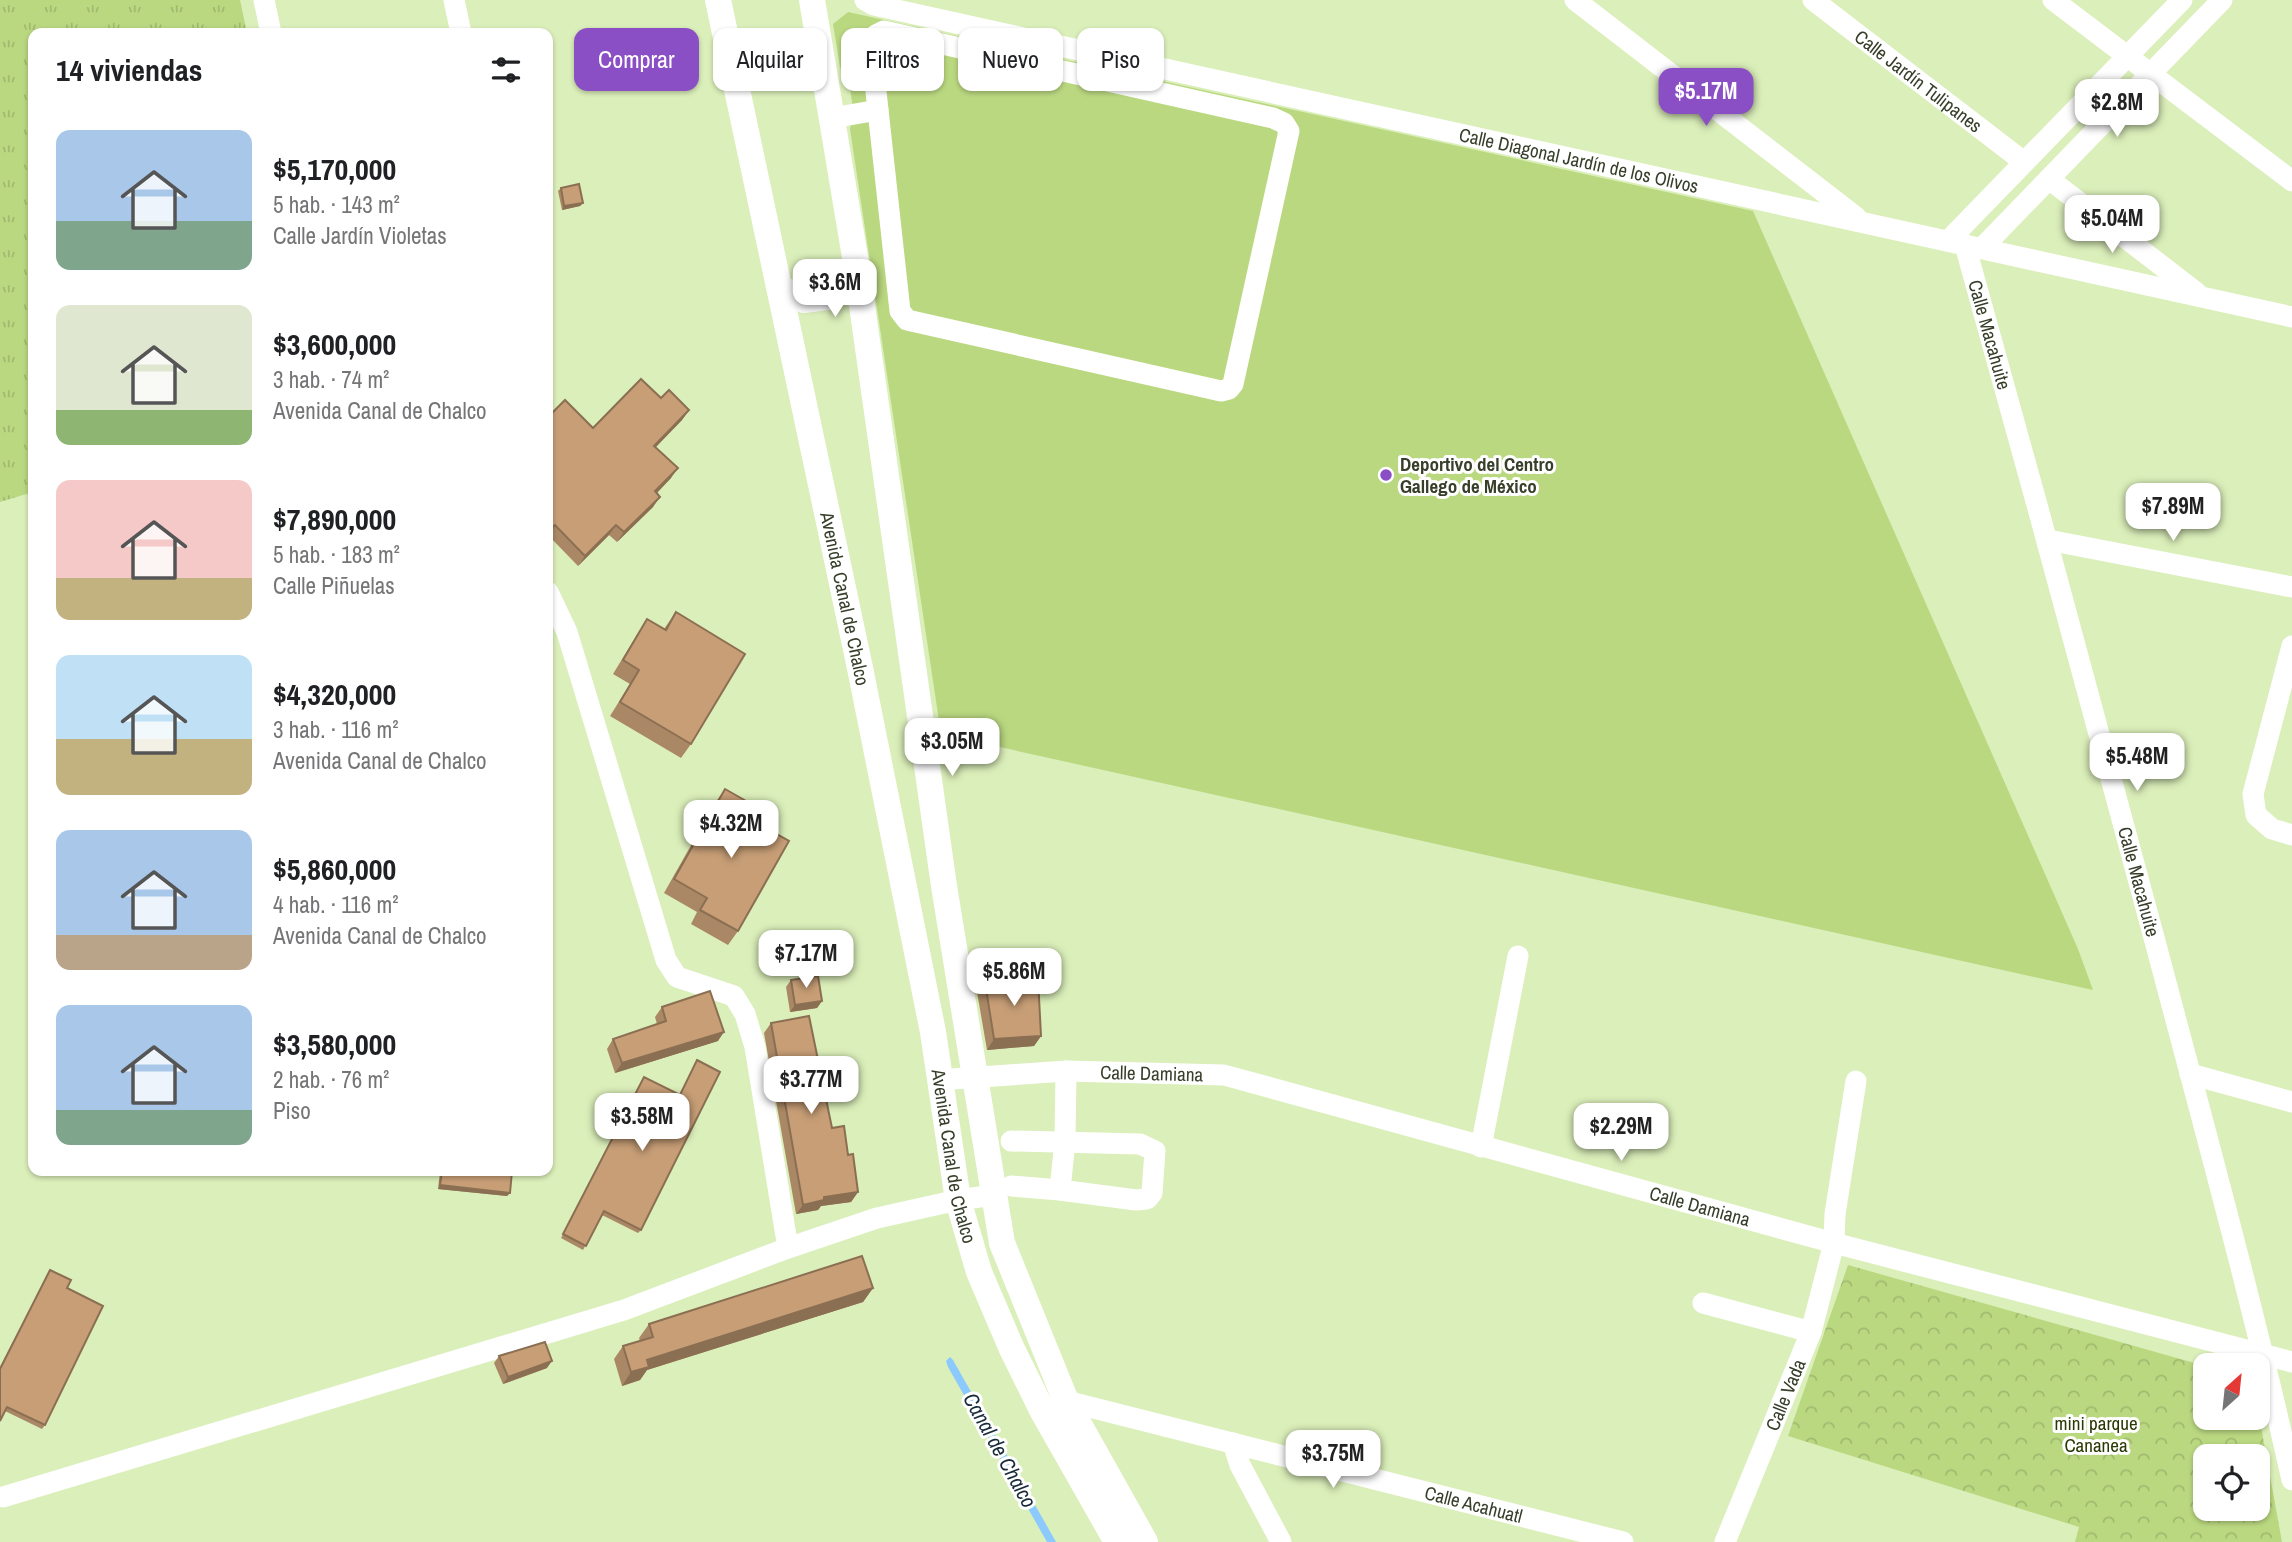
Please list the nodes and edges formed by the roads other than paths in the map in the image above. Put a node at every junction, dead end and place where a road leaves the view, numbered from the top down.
1 (264, 0) edge
2 (454, 0) edge
3 (718, 0) edge
4 (812, 0) edge
5 (865, 0) edge
6 (1575, 0) edge
7 (1813, 0) edge
8 (2053, 0) edge
9 (2182, 0) edge
10 (2222, 0) edge
11 (270, 28) edge
12 (460, 28) edge
13 (2127, 57) junction
14 (2150, 75) junction
15 (878, 110) junction
16 (832, 118) junction
17 (2024, 162) junction
18 (2049, 179) junction
19 (2292, 181) edge
20 (1863, 222) junction
21 (1965, 245) junction
22 (856, 263) junction
23 (780, 288) junction
24 (2202, 297) junction
25 (2292, 317) edge
26 (2048, 540) junction
27 (2292, 587) edge
28 (553, 603) edge
29 (2292, 646) edge
30 (2292, 835) edge
31 (1518, 956) dead end
32 (1066, 1071) junction
33 (2190, 1074) junction
34 (974, 1078) junction
35 (939, 1080) junction
36 (1856, 1081) dead end
37 (2292, 1102) edge
38 (1011, 1141) dead end
39 (1065, 1141) junction
40 (1481, 1147) junction
41 (1060, 1190) junction
42 (1002, 1191) junction
43 (958, 1200) junction
44 (1834, 1243) junction
45 (788, 1248) junction
46 (1703, 1303) dead end
47 (1811, 1332) junction
48 (2259, 1353) edge
49 (2263, 1353) edge
50 (2270, 1356) edge
51 (2292, 1362) edge
52 (2270, 1384) edge
53 (1054, 1405) junction
54 (1233, 1443) junction
55 (2292, 1480) edge
56 (3, 1497) dead end
57 (1117, 1542) edge
58 (1145, 1542) edge
59 (1281, 1542) edge
60 (1623, 1542) edge
61 (1725, 1542) edge

1 - 11 street
2 - 12 street
3 - 23 main road, Avenida Canal de Chalco
4 - 16 main road, Avenida Canal de Chalco
5 - 20 street, Calle Diagonal Jardín de los Olivos
6 - 20 street
7 - 17 street, Calle Jardín Tulipanes
8 - 13 street
9 - 13 street
10 - 14 street
13 - 14 street
13 - 17 street
14 - 18 street
14 - 19 street
15 - 15 street
15 - 16 street
16 - 22 main road, Avenida Canal de Chalco
17 - 21 street
18 - 21 street
18 - 24 street
20 - 21 street, Calle Diagonal Jardín de los Olivos
21 - 24 street, Calle Diagonal Jardín de los Olivos
21 - 26 street, Calle Macahuite
22 - 23 main road
22 - 34 main road, Avenida Canal de Chalco
23 - 35 main road, Avenida Canal de Chalco
24 - 25 street, Calle Diagonal Jardín de los Olivos
26 - 27 street
26 - 33 street, Calle Macahuite
28 - 45 street
29 - 30 street
31 - 40 street
32 - 34 street, Calle Damiana
32 - 39 street
32 - 40 street, Calle Damiana
33 - 37 street
33 - 49 street, Calle Macahuite
34 - 35 street, Calle Damiana
34 - 42 main road, Avenida Canal de Chalco
35 - 43 main road, Avenida Canal de Chalco
36 - 44 street, Calle Vada
38 - 39 street
39 - 41 street
39 - 41 street
40 - 44 street, Calle Damiana
41 - 42 street
42 - 43 street
42 - 53 main road, Avenida Canal de Chalco
43 - 45 street
43 - 53 main road, Avenida Canal de Chalco
44 - 47 street, Calle Vada
44 - 48 street, Calle Damiana
45 - 56 street
46 - 47 street
47 - 61 street, Calle Vada
50 - 51 street, Calle Damiana
52 - 55 street, Calle Macahuite
53 - 54 street, Calle Acahuatl
53 - 57 main road, Avenida Canal de Chalco
53 - 58 main road, Avenida Canal de Chalco
54 - 59 street
54 - 60 street, Calle Acahuatl

